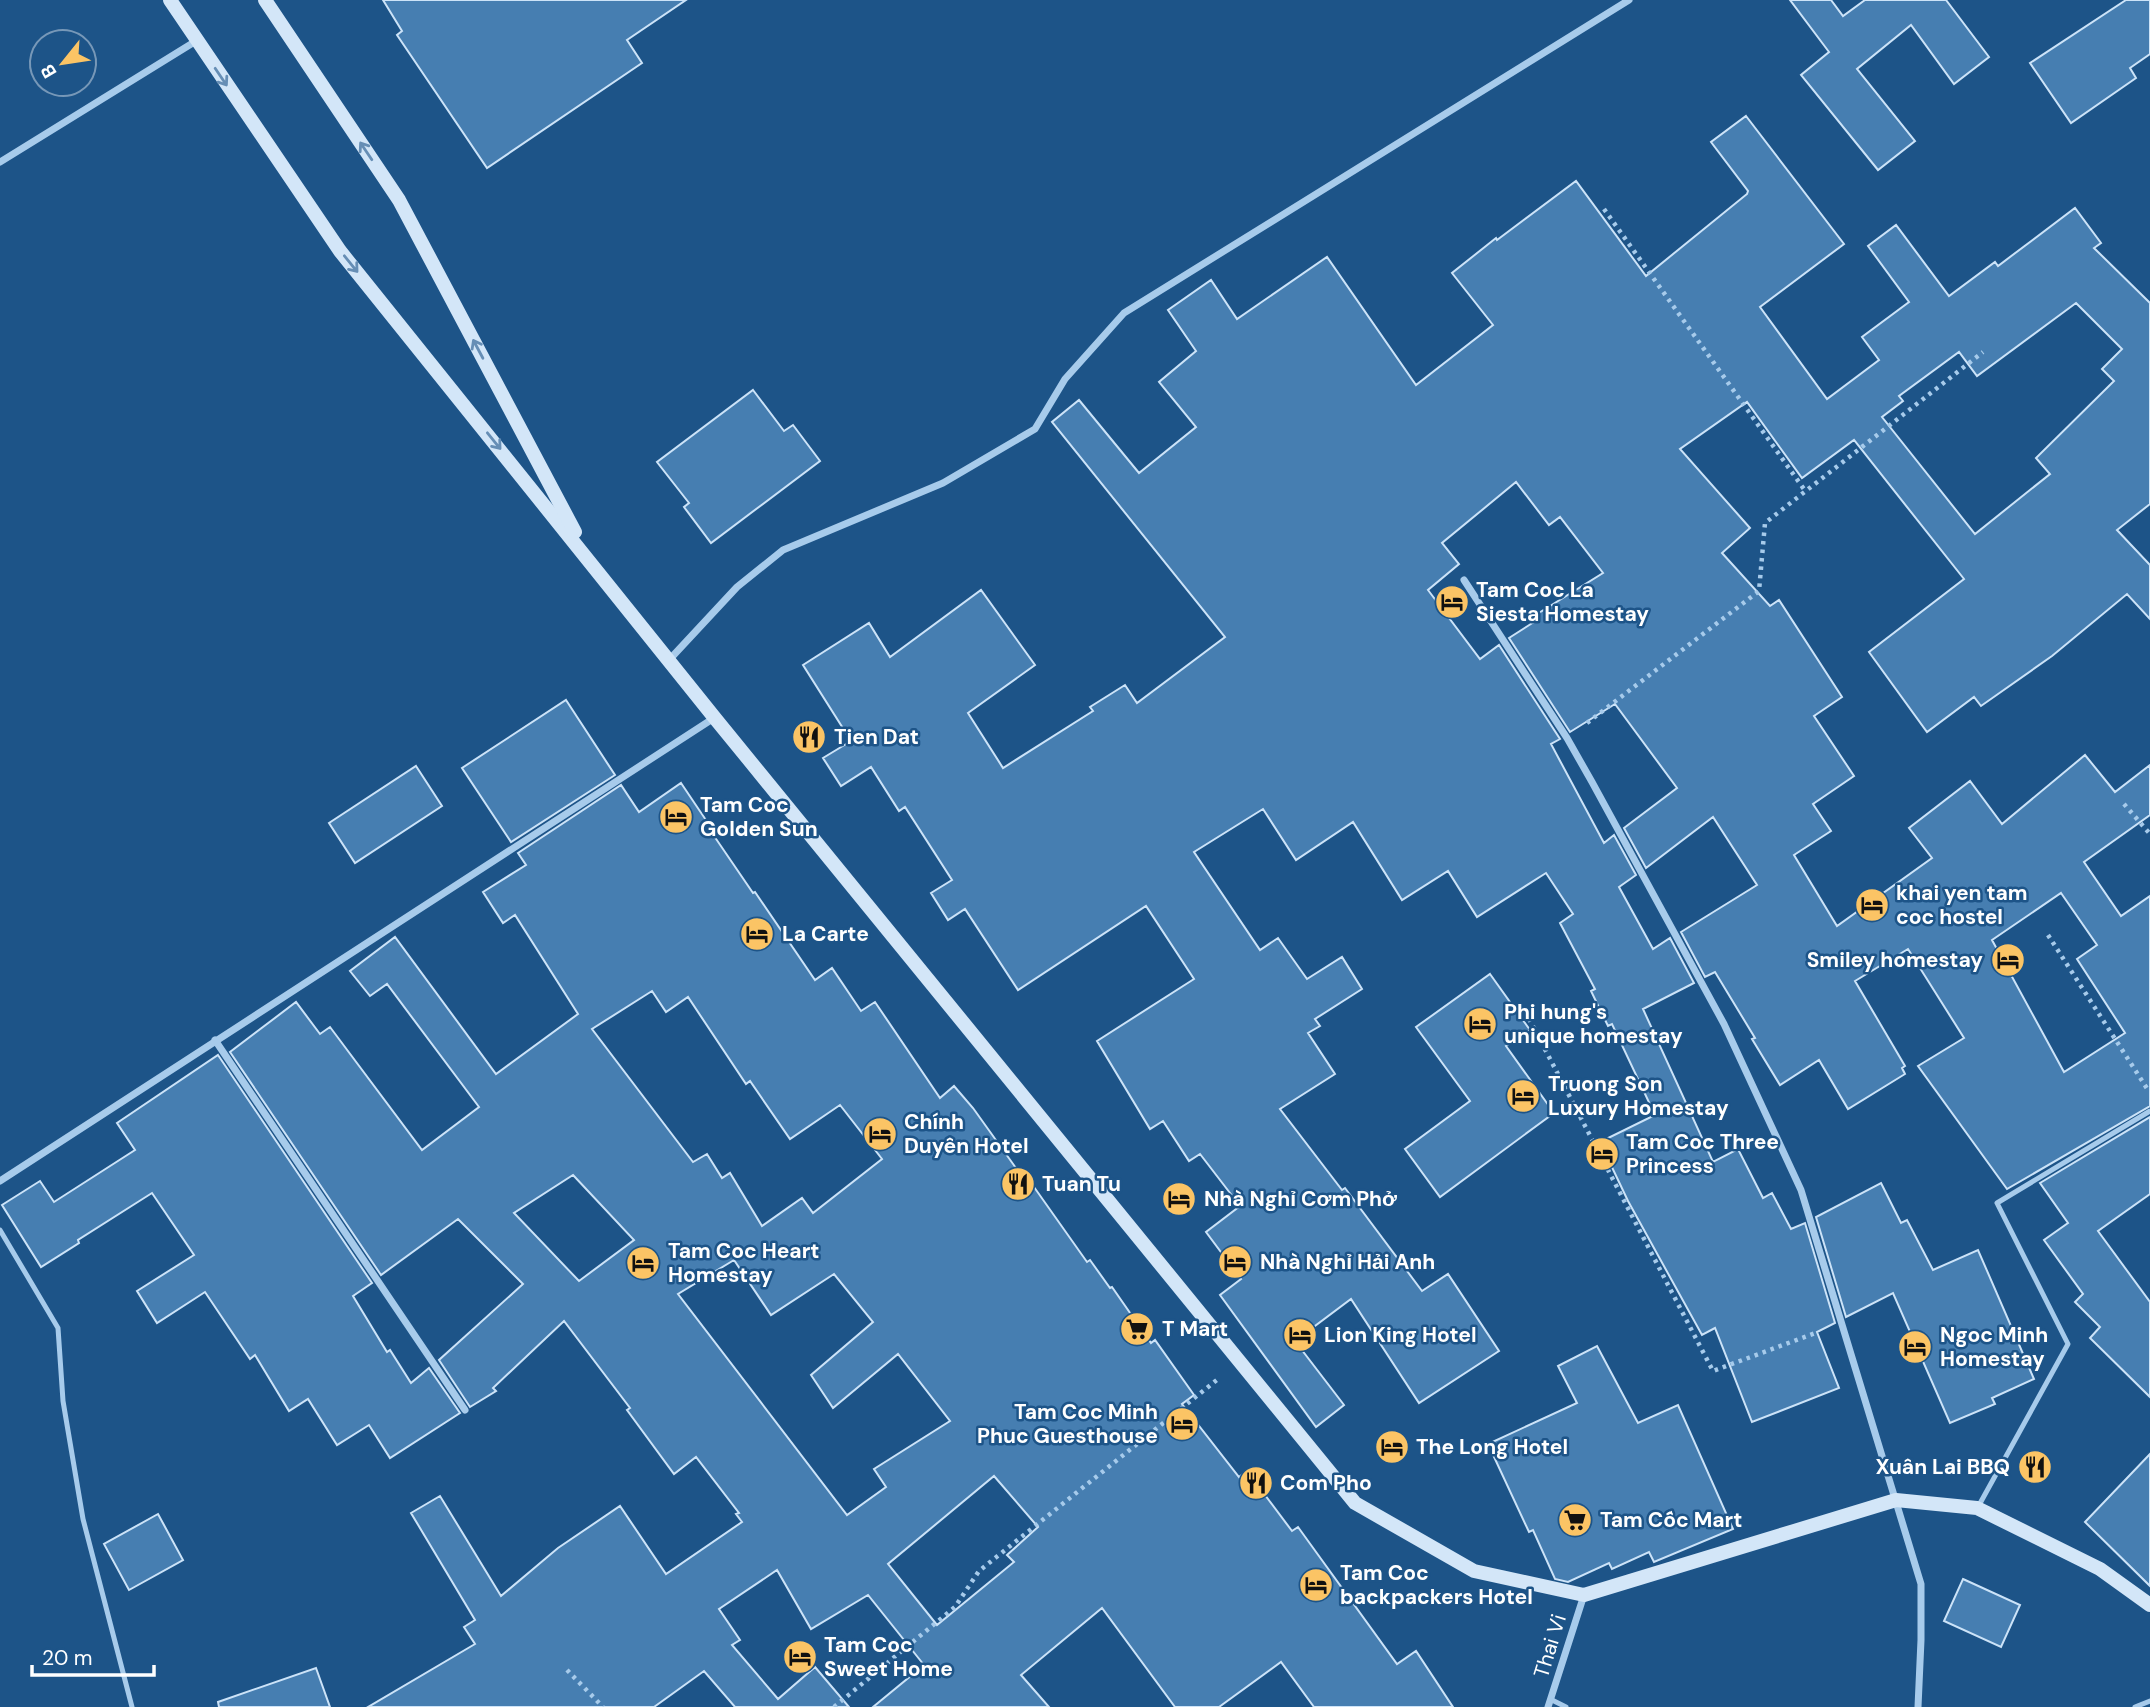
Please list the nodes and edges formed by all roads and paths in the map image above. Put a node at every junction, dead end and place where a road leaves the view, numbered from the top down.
1 (170, 0) edge
2 (265, 0) edge
3 (1629, 0) edge
4 (196, 41) junction
5 (0, 162) edge
6 (1604, 209) dead end
7 (1983, 352) dead end
8 (1806, 492) junction
9 (590, 561) junction
10 (1464, 580) dead end
11 (670, 659) junction
12 (714, 717) junction
13 (1567, 738) junction
14 (2124, 804) dead end
15 (2150, 834) edge
16 (2048, 936) dead end
17 (1525, 1011) dead end
18 (215, 1040) junction
19 (2150, 1093) edge
20 (2150, 1111) edge
21 (0, 1181) edge
22 (0, 1230) edge
23 (1842, 1323) junction
24 (1241, 1362) junction
25 (465, 1410) dead end
26 (1896, 1500) junction
27 (1978, 1508) junction
28 (1584, 1595) junction
29 (2150, 1605) edge
30 (567, 1670) dead end
31 (2150, 1701) edge
32 (1550, 1704) edge
33 (132, 1707) edge
34 (603, 1707) edge
35 (834, 1707) edge
36 (1566, 1707) edge
37 (1917, 1707) edge
38 (2135, 1707) edge

1 - 4 main road
9 -> 2 main road
3 - 11 street
4 - 5 street
4 -> 9 main road
6 - 8 path
7 - 8 path
8 - 13 path
9 - 11 main road
10 - 13 street
11 - 12 main road
12 - 18 street
12 - 24 main road
13 - 23 street
14 - 15 path
16 - 19 path
17 - 23 path
18 - 21 street
18 - 25 street
20 - 27 lane
22 - 33 lane
23 - 26 street
24 - 28 main road
24 - 35 path
26 - 27 main road
26 - 28 main road
26 - 37 street
27 - 29 main road
28 - 32 street, Thai Vi
30 - 34 path
31 - 38 lane
32 - 36 lane

